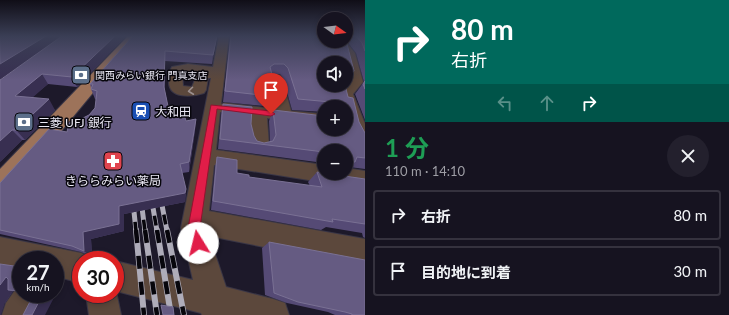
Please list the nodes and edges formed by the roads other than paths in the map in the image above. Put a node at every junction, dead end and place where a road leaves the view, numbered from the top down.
1 (121, 51) edge
2 (222, 51) edge
3 (347, 51) edge
4 (273, 83) edge
5 (213, 107) junction
6 (259, 112) junction
7 (284, 115) junction
8 (317, 119) edge
9 (356, 123) edge
10 (365, 141) edge
11 (260, 145) edge
12 (205, 156) junction
13 (365, 180) edge
14 (0, 186) edge
15 (195, 221) junction
16 (0, 251) edge
17 (12, 253) edge
18 (365, 253) edge
19 (124, 279) edge
20 (25, 303) edge
21 (104, 303) edge
22 (216, 308) edge
23 (18, 315) edge
24 (106, 315) edge
25 (273, 315) edge

1 - 14 main road
2 - 5 street
3 - 9 street
4 - 7 street
5 - 6 street
5 - 12 street
6 - 7 street
6 - 11 street
7 - 8 street
9 - 10 street
12 - 13 street
12 - 15 street
15 - 18 street
15 - 22 street
16 - 17 street
19 - 22 street
20 - 23 street
21 - 24 street
22 - 25 street

